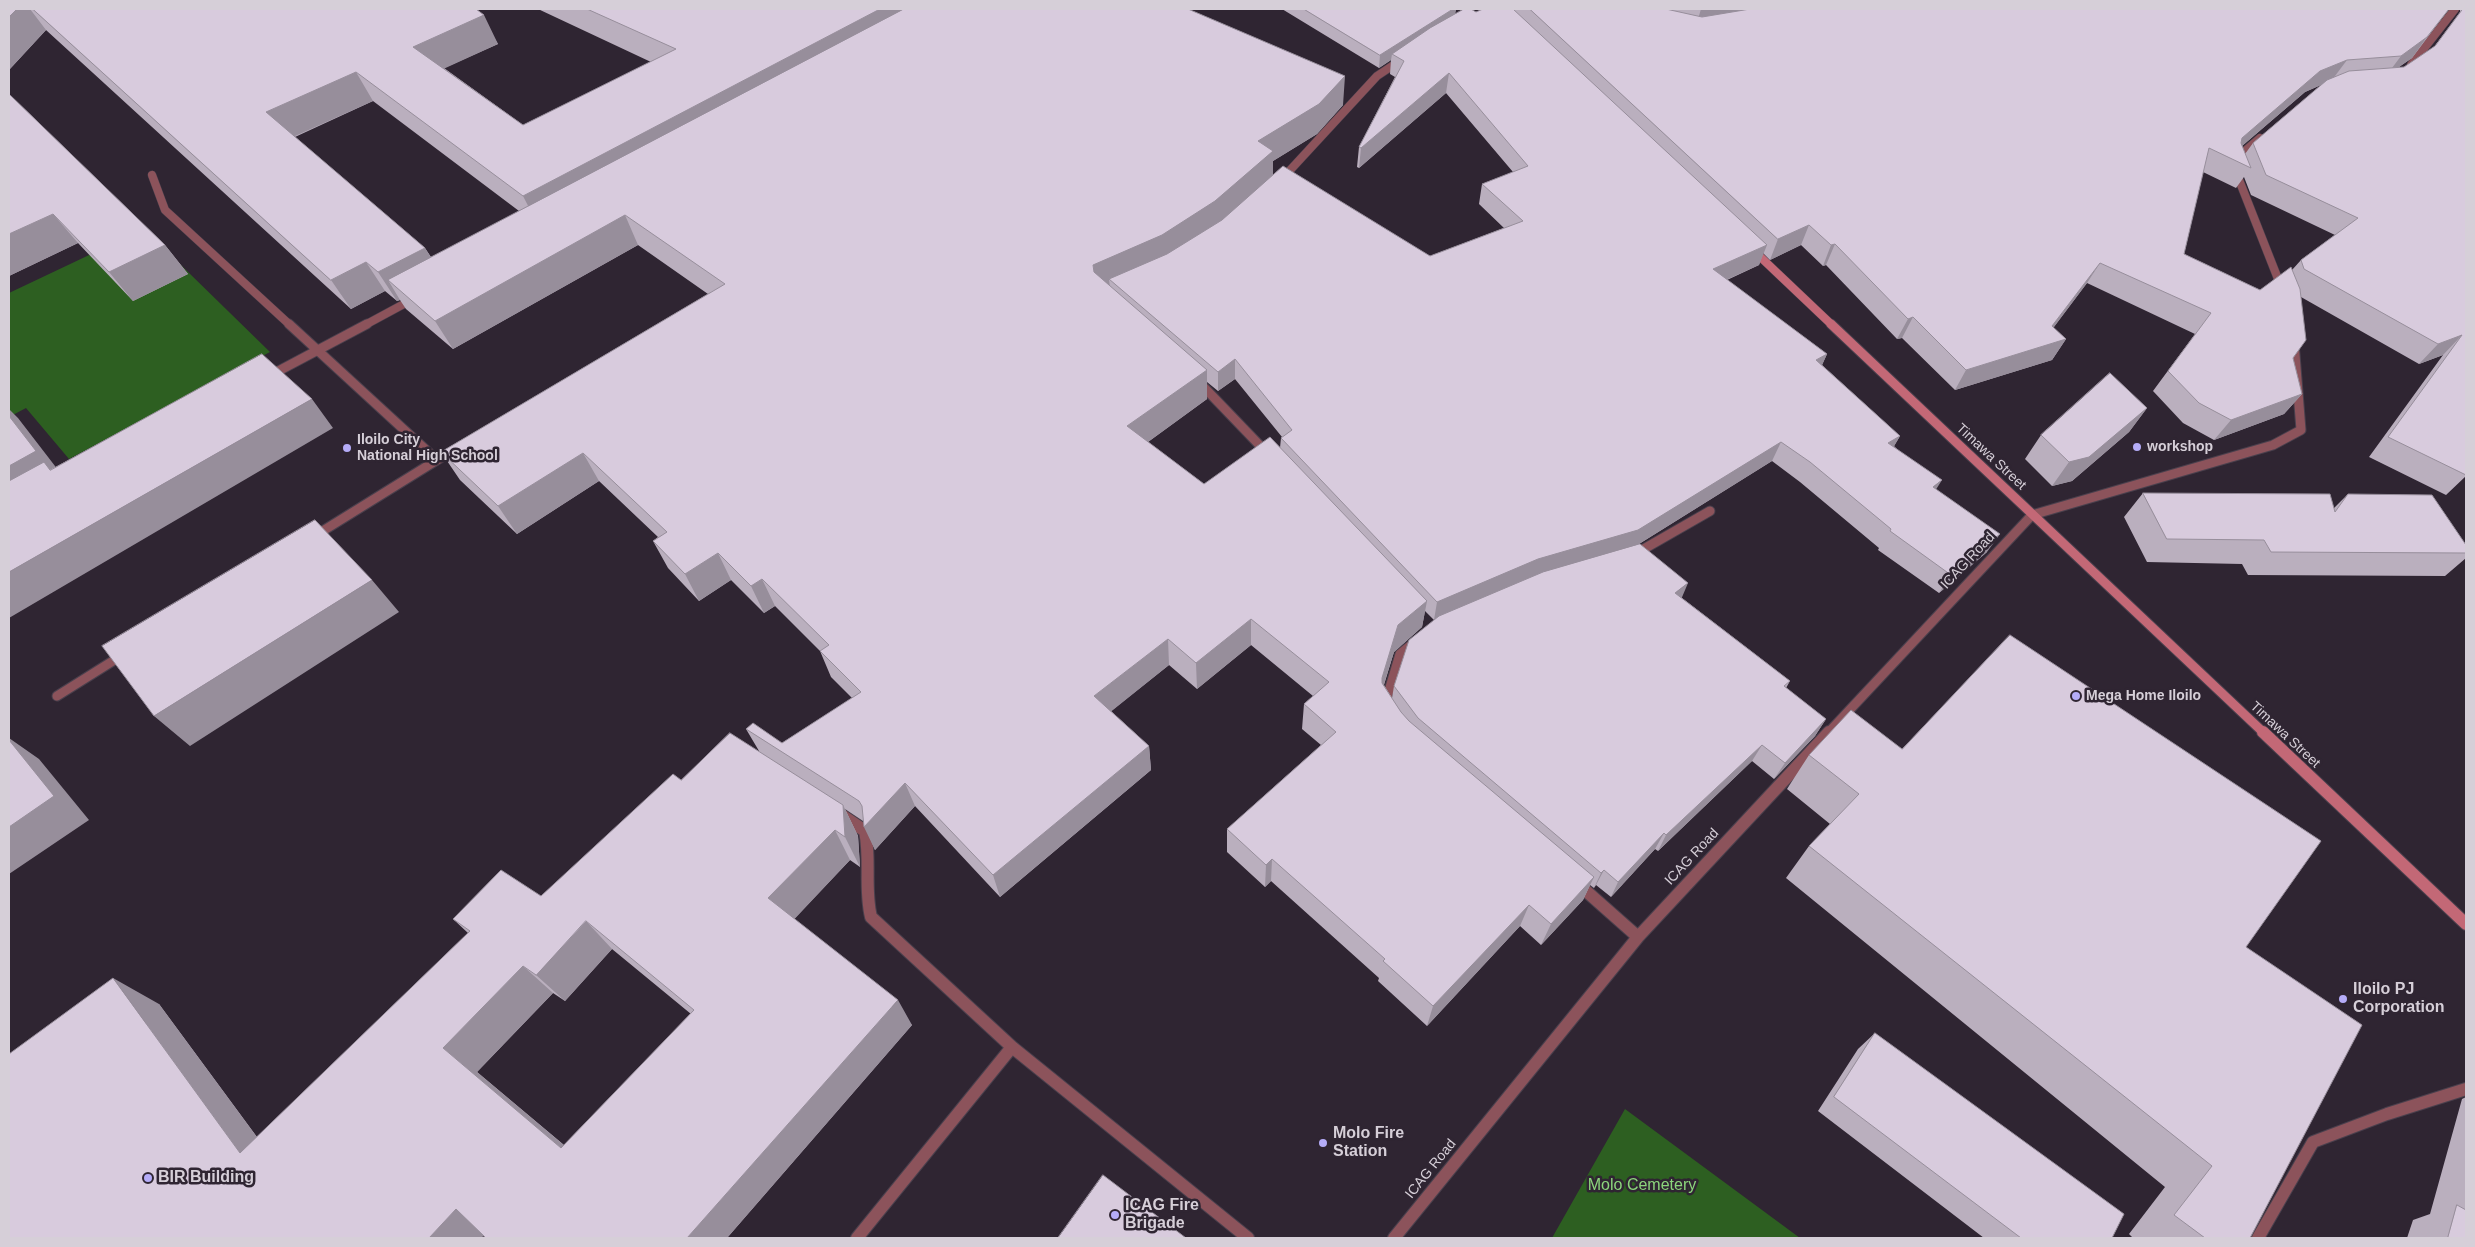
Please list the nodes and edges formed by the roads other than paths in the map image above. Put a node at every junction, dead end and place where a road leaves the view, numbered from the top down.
1 (2455, 9) edge
2 (1409, 54) edge
3 (2402, 72) edge
4 (2267, 132) edge
5 (152, 174) dead end
6 (1277, 183) edge
7 (1743, 241) edge
8 (420, 295) edge
9 (2284, 296) edge
10 (2293, 333) edge
11 (316, 351) junction
12 (1190, 374) edge
13 (264, 379) edge
14 (462, 445) edge
15 (437, 460) junction
16 (1278, 465) edge
17 (1710, 511) dead end
18 (2032, 514) junction
19 (302, 544) edge
20 (1625, 558) edge
21 (1426, 634) edge
22 (133, 648) edge
23 (57, 696) dead end
24 (1389, 712) edge
25 (832, 810) edge
26 (1566, 874) edge
27 (2466, 924) edge
28 (1638, 937) junction
29 (1012, 1047) junction
30 (2466, 1089) edge
31 (857, 1238) edge
32 (1248, 1238) edge
33 (1394, 1238) edge
34 (2258, 1238) edge

1 - 3 street
2 - 6 street
4 - 9 street
5 - 11 street
7 - 18 street, Timawa Street
8 - 11 street
10 - 18 street
11 - 13 street
11 - 15 street
12 - 16 street
14 - 15 street
15 - 19 street
17 - 20 street
18 - 27 street, Timawa Street
18 - 28 street, ICAG Road
21 - 24 street
22 - 23 street
25 - 29 street
26 - 28 street
28 - 33 street, ICAG Road
29 - 31 street
29 - 32 street
30 - 34 street

